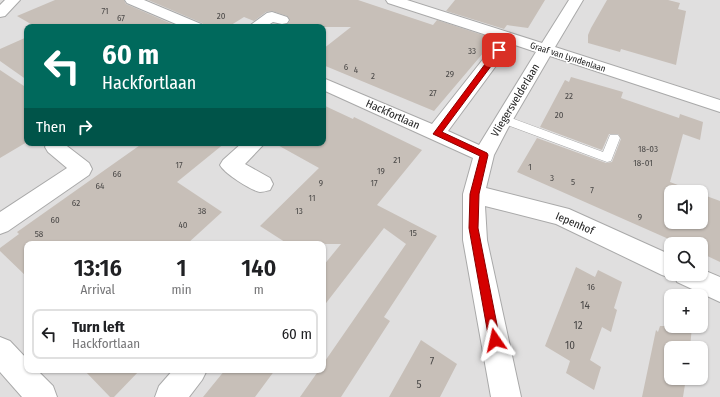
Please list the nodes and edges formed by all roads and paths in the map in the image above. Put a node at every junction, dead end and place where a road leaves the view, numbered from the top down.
1 (14, 0) edge
2 (132, 0) edge
3 (393, 0) edge
4 (576, 0) edge
5 (0, 13) edge
6 (282, 20) dead end
7 (185, 24) edge
8 (260, 24) edge
9 (508, 38) junction
10 (545, 50) junction
11 (326, 84) edge
12 (720, 106) edge
13 (503, 119) junction
14 (436, 134) junction
15 (614, 138) dead end
16 (252, 146) edge
17 (55, 147) dead end
18 (484, 155) junction
19 (262, 184) dead end
20 (474, 194) junction
21 (0, 224) edge
22 (664, 264) edge
23 (701, 281) edge
24 (720, 290) edge
25 (0, 351) edge
26 (190, 373) edge
27 (42, 397) edge
28 (170, 397) edge
29 (506, 397) edge

1 - 5 street
2 - 7 street
3 - 9 street, Graaf van Lyndenlaan
4 - 10 street, Vliegersvelderlaan
6 - 8 street
9 - 10 street, Graaf van Lyndenlaan
9 - 14 street
10 - 12 street, Graaf van Lyndenlaan
10 - 13 street, Vliegersvelderlaan
11 - 14 street, Hackfortlaan
13 - 15 lane
13 - 18 street, Vliegersvelderlaan
14 - 18 street, Hackfortlaan
16 - 19 street
17 - 21 street
18 - 20 street, Vliegersvelderlaan
20 - 22 street, Iepenhof
20 - 29 street, Vliegersvelderlaan
23 - 24 street
25 - 27 street
26 - 28 street

